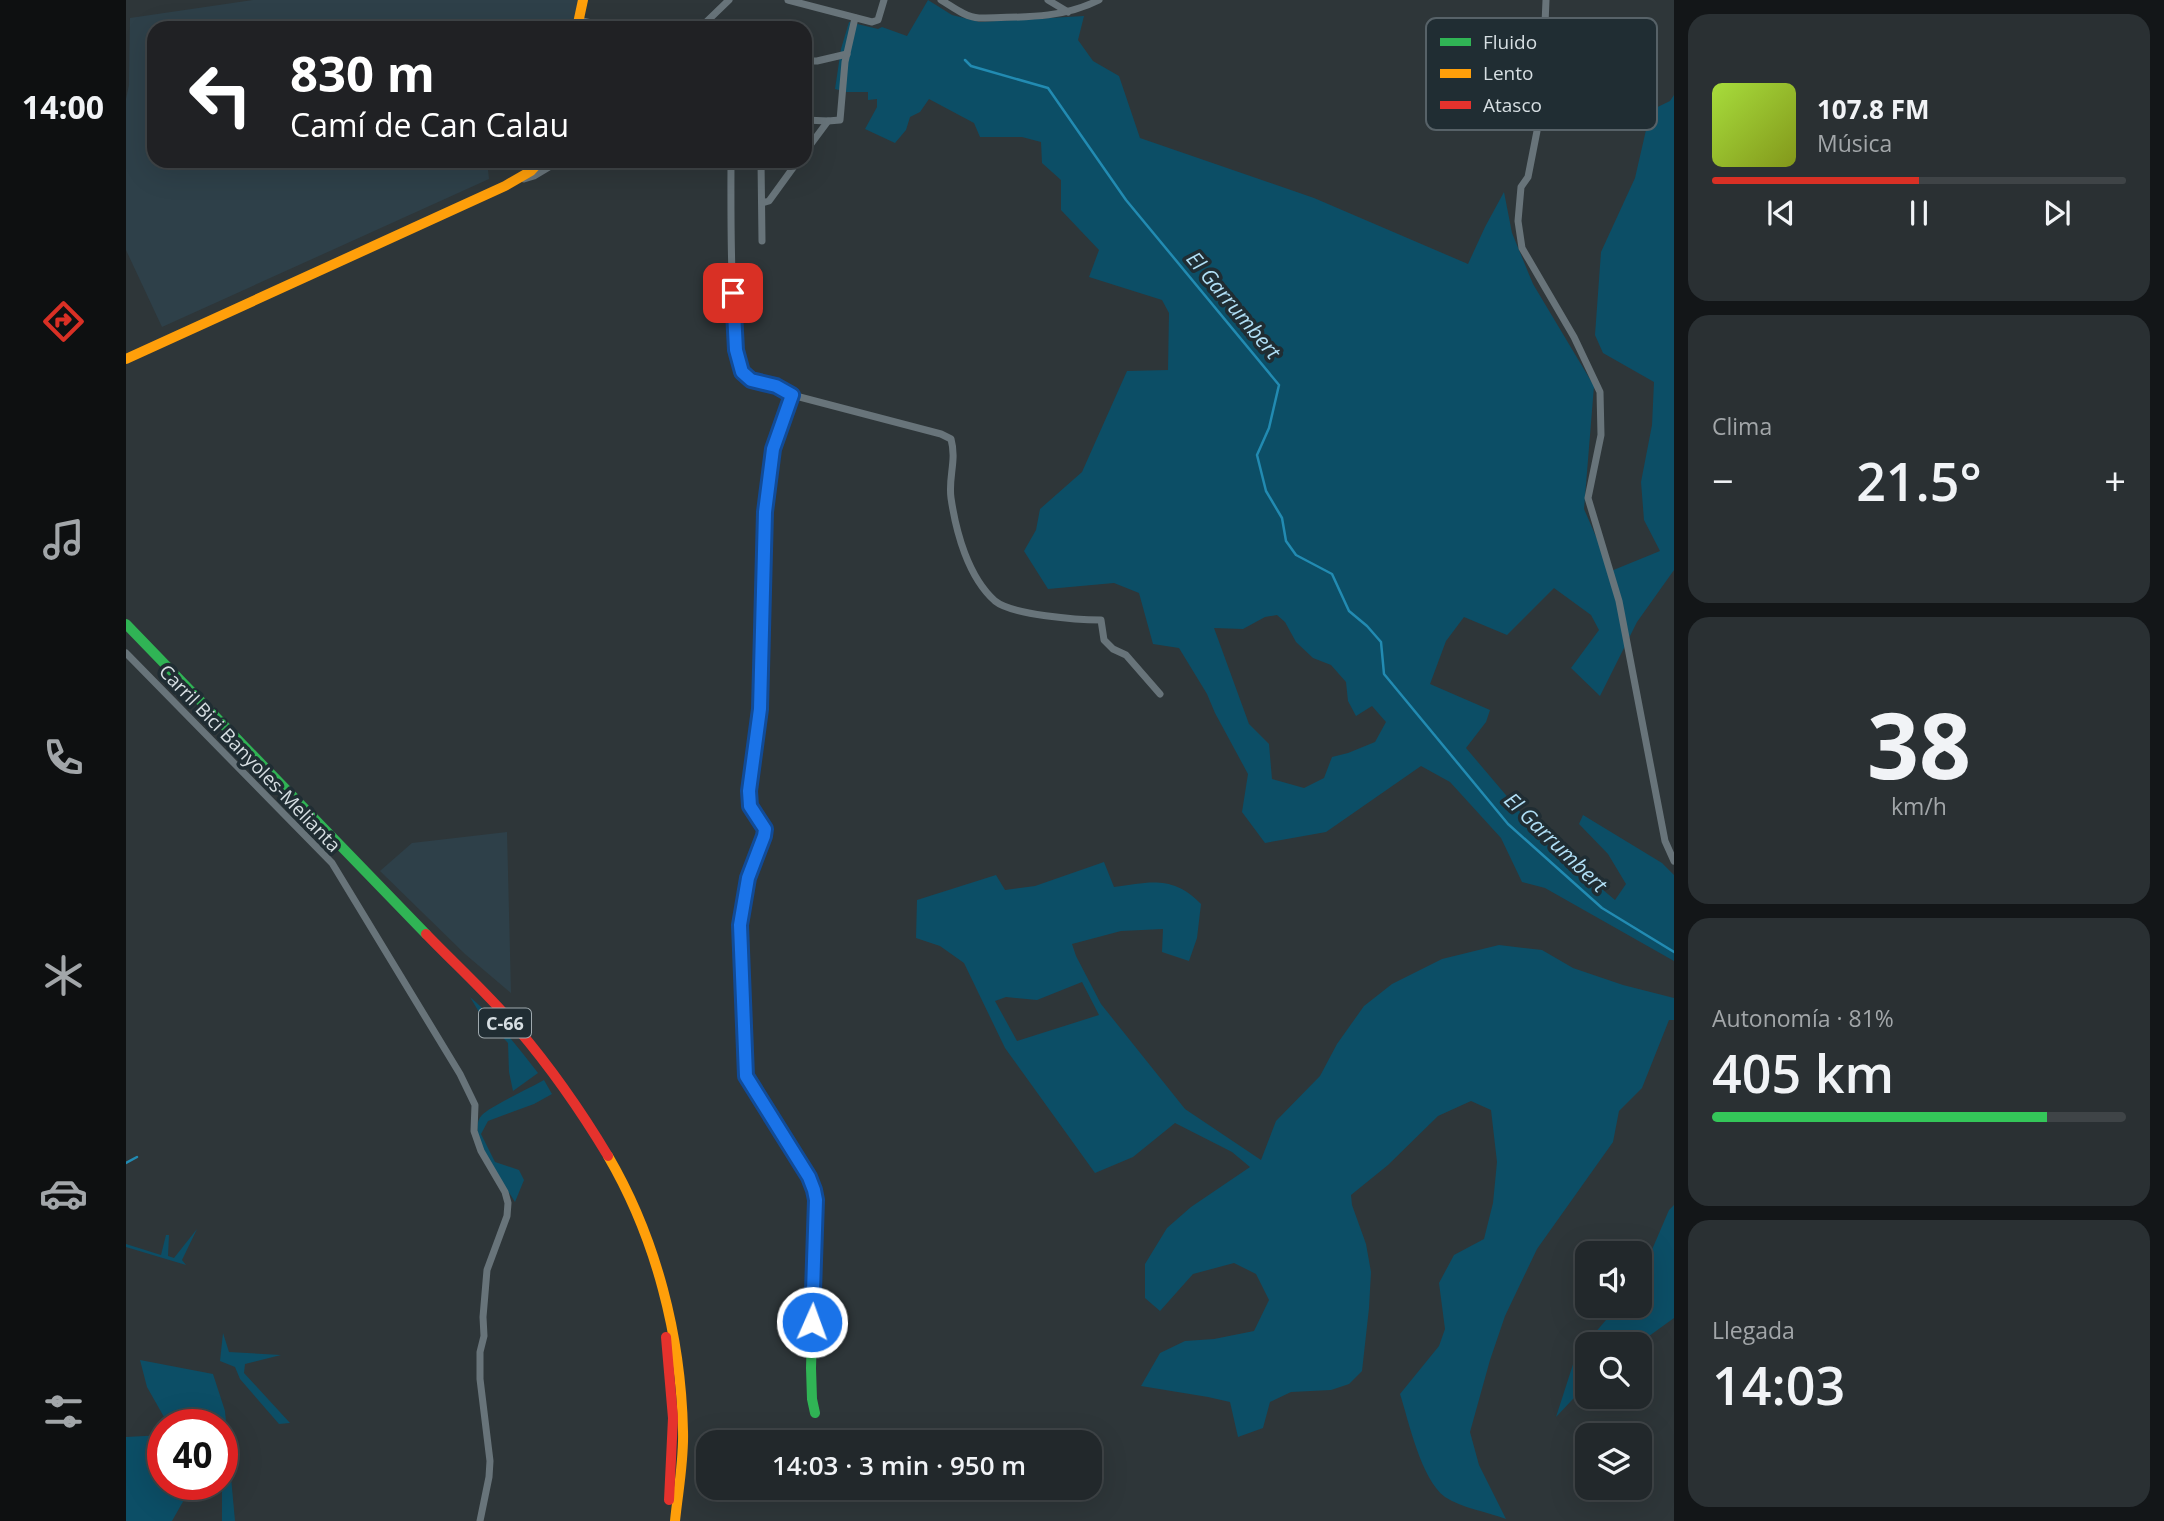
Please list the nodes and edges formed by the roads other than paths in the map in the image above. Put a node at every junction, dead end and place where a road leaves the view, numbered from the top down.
1 (583, 0) edge
2 (729, 0) edge
3 (788, 0) edge
4 (884, 0) edge
5 (941, 0) edge
6 (1048, 0) edge
7 (1099, 0) edge
8 (1546, 0) edge
9 (1068, 12) junction
10 (1545, 18) edge
11 (855, 19) junction
12 (579, 21) edge
13 (707, 21) edge
14 (847, 54) junction
15 (812, 61) edge
16 (812, 120) edge
17 (828, 121) junction
18 (1537, 130) edge
19 (812, 143) edge
20 (533, 168) edge
21 (544, 168) edge
22 (731, 168) edge
23 (761, 168) edge
24 (793, 168) edge
25 (513, 182) junction
26 (762, 203) junction
27 (761, 241) dead end
28 (126, 359) edge
29 (792, 395) junction
30 (126, 624) edge
31 (126, 635) edge
32 (126, 653) edge
33 (1160, 694) dead end
34 (1674, 861) edge
35 (815, 1413) dead end
36 (681, 1471) junction
37 (480, 1521) edge
38 (667, 1521) edge
39 (675, 1521) edge
40 (683, 1521) edge

1 - 12 main road
2 - 13 street
3 - 11 street
4 - 11 street
5 - 9 street
6 - 9 street
7 - 9 street
8 - 10 street
11 - 14 street
14 - 15 street
14 - 17 street
16 - 17 street
17 - 19 street
18 - 34 street
20 - 25 main road
21 - 25 street
22 - 29 street
23 - 26 street
24 - 26 street
25 - 28 main road
26 - 27 street
29 - 33 street
29 - 35 main road
30 - 36 main road, C-66
31 - 38 main road, C-66
32 - 37 street, Carril Bici Banyoles-Melianta
36 - 39 main road, C-66
36 - 40 main road

